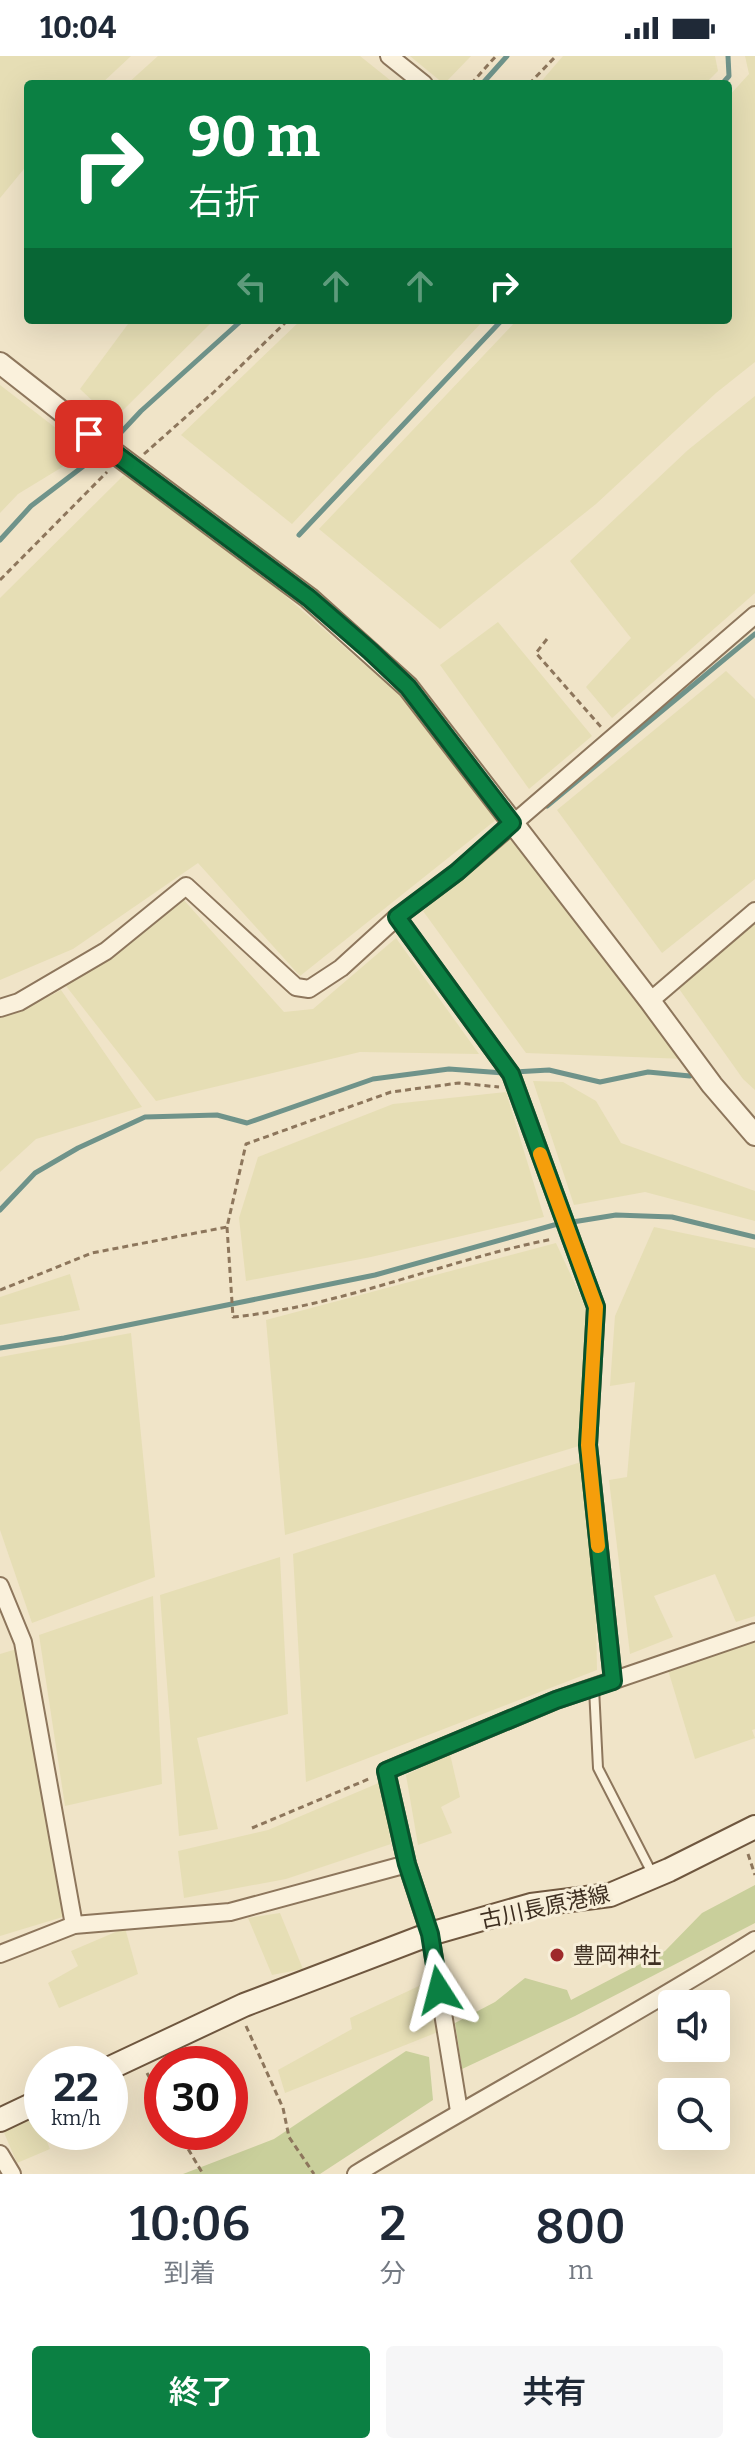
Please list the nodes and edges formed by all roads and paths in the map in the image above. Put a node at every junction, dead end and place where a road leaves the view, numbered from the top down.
1 (389, 56) edge
2 (496, 56) edge
3 (556, 56) edge
4 (419, 80) edge
5 (475, 80) edge
6 (533, 80) edge
7 (284, 324) edge
8 (0, 363) edge
9 (121, 458) junction
10 (0, 580) edge
11 (755, 615) edge
12 (547, 639) dead end
13 (610, 738) junction
14 (512, 823) junction
15 (755, 911) edge
16 (397, 917) junction
17 (650, 1001) junction
18 (0, 1008) edge
19 (510, 1074) junction
20 (755, 1135) edge
21 (227, 1227) junction
22 (567, 1231) junction
23 (0, 1290) edge
24 (0, 1586) edge
25 (755, 1632) edge
26 (613, 1681) junction
27 (593, 1687) junction
28 (386, 1771) junction
29 (252, 1828) dead end
30 (748, 1831) edge
31 (407, 1864) junction
32 (755, 1875) edge
33 (654, 1877) junction
34 (74, 1925) junction
35 (430, 1934) junction
36 (755, 1940) edge
37 (0, 1954) edge
38 (238, 2008) junction
39 (138, 2055) junction
40 (128, 2060) edge
41 (144, 2066) edge
42 (24, 2109) edge
43 (459, 2111) junction
44 (0, 2120) edge
45 (189, 2150) edge
46 (0, 2154) edge
47 (12, 2174) edge
48 (203, 2174) edge
49 (314, 2174) edge
50 (356, 2174) edge

1 - 4 street
2 - 5 path
3 - 6 path
7 - 9 path
8 - 9 street
9 - 10 path
9 - 14 street
11 - 13 street
12 - 13 path
13 - 14 street
14 - 16 street
14 - 17 street
15 - 17 street
16 - 18 street
16 - 19 street
17 - 20 street
19 - 21 path
19 - 22 street
21 - 22 path
21 - 23 path
22 - 26 street
24 - 34 street
25 - 26 street
26 - 27 street
27 - 28 street
27 - 33 lane
28 - 29 path
28 - 31 street
30 - 32 path
30 - 33 main road, 古川長原港線
31 - 34 street
31 - 35 street
33 - 35 main road, 古川長原港線
34 - 37 street
35 - 38 main road, 古川長原港線
35 - 43 street
36 - 43 street
38 - 39 main road, 古川長原港線
38 - 49 path
39 - 40 main road, 古川長原港線
39 - 41 path
42 - 44 main road
43 - 50 street
45 - 48 path
46 - 47 street

